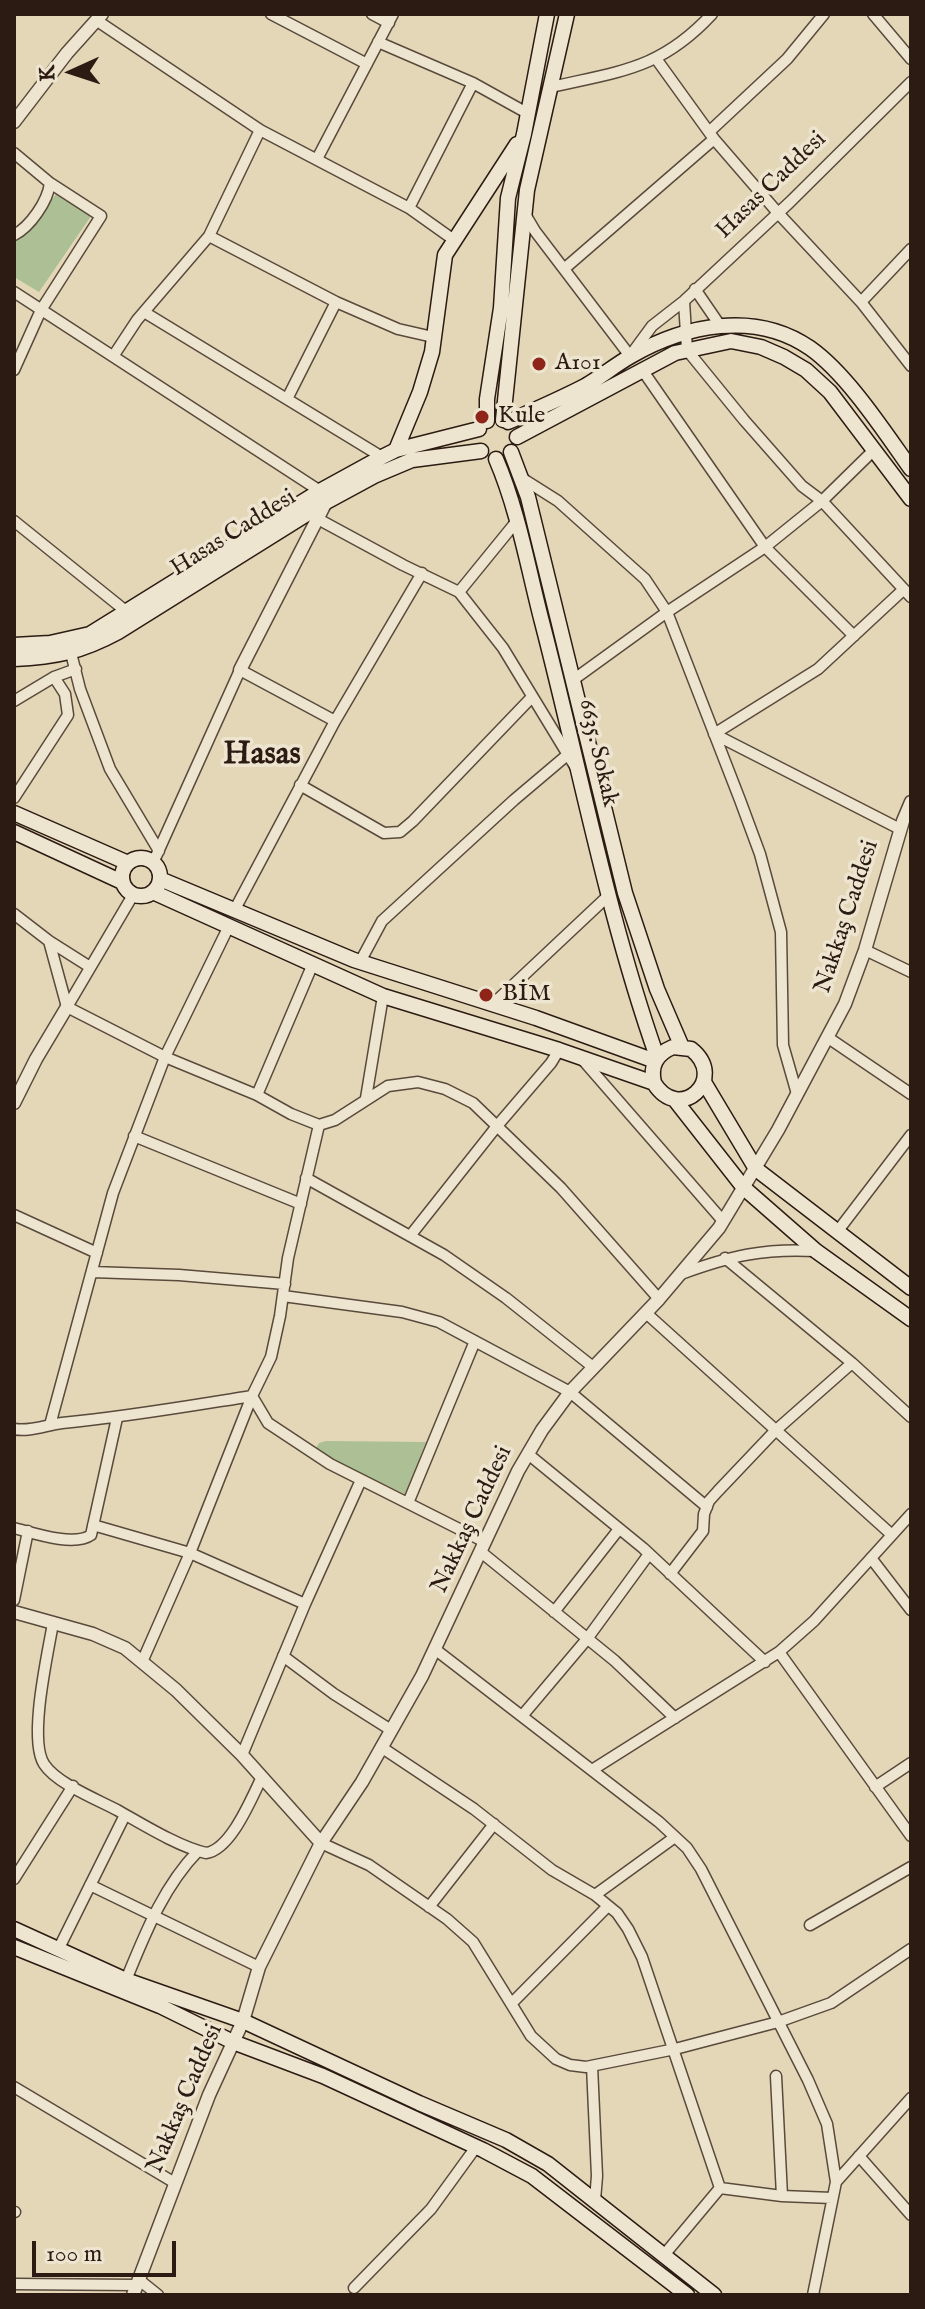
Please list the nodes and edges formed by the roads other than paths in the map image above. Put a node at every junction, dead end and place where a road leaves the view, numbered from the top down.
1 (271, 14) edge
2 (372, 14) edge
3 (547, 14) edge
4 (567, 14) edge
5 (712, 14) edge
6 (824, 14) edge
7 (873, 14) edge
8 (99, 17) edge
9 (391, 18) edge
10 (378, 42) junction
11 (911, 59) edge
12 (657, 60) junction
13 (367, 64) junction
14 (911, 82) edge
15 (473, 83) junction
16 (552, 87) junction
17 (527, 113) junction
18 (14, 122) edge
19 (260, 130) junction
20 (524, 134) junction
21 (712, 135) junction
22 (14, 153) edge
23 (317, 159) junction
24 (50, 183) junction
25 (409, 208) junction
26 (524, 213) junction
27 (778, 213) junction
28 (14, 235) edge
29 (209, 236) junction
30 (454, 240) junction
31 (911, 249) edge
32 (564, 269) junction
33 (695, 289) junction
34 (14, 292) edge
35 (684, 301) junction
36 (336, 302) junction
37 (861, 302) junction
38 (41, 310) junction
39 (144, 312) junction
40 (721, 327) junction
41 (685, 331) junction
42 (433, 337) junction
43 (687, 350) junction
44 (114, 355) junction
45 (630, 356) junction
46 (911, 366) edge
47 (14, 370) edge
48 (643, 371) junction
49 (287, 399) junction
50 (506, 421) junction
51 (483, 425) junction
52 (517, 437) junction
53 (874, 450) junction
54 (481, 451) junction
55 (511, 452) junction
56 (389, 453) junction
57 (496, 459) junction
58 (911, 469) edge
59 (520, 477) junction
60 (323, 496) junction
61 (911, 499) edge
62 (822, 501) junction
63 (318, 519) junction
64 (14, 521) edge
65 (516, 522) junction
66 (765, 547) junction
67 (422, 573) junction
68 (459, 592) junction
69 (907, 594) edge
70 (127, 612) junction
71 (667, 612) junction
72 (854, 636) junction
73 (14, 645) edge
74 (71, 653) junction
75 (14, 659) edge
76 (76, 669) junction
77 (240, 670) junction
78 (54, 677) junction
79 (573, 680) junction
80 (531, 698) junction
81 (14, 701) edge
82 (335, 721) junction
83 (714, 734) junction
84 (566, 756) junction
85 (579, 772) junction
86 (300, 785) junction
87 (14, 798) edge
88 (911, 802) edge
89 (14, 813) edge
90 (900, 829) junction
91 (14, 832) edge
92 (156, 857) junction
93 (128, 863) junction
94 (122, 882) junction
95 (157, 886) junction
96 (133, 895) junction
97 (608, 896) junction
98 (234, 911) junction
99 (14, 914) edge
100 (228, 928) junction
101 (49, 941) junction
102 (865, 950) junction
103 (360, 962) junction
104 (312, 966) junction
105 (90, 967) junction
106 (911, 972) edge
107 (383, 996) junction
108 (492, 1005) junction
109 (67, 1007) junction
110 (827, 1037) junction
111 (682, 1047) junction
112 (559, 1050) junction
113 (165, 1057) junction
114 (581, 1057) junction
115 (656, 1059) junction
116 (704, 1082) junction
117 (654, 1083) junction
118 (797, 1094) junction
119 (911, 1094) edge
120 (257, 1095) junction
121 (366, 1098) junction
122 (675, 1100) junction
123 (14, 1103) edge
124 (319, 1125) junction
125 (497, 1126) junction
126 (911, 1135) edge
127 (134, 1136) junction
128 (756, 1169) junction
129 (306, 1178) junction
130 (744, 1188) junction
131 (301, 1204) junction
132 (14, 1215) edge
133 (723, 1221) junction
134 (837, 1232) junction
135 (410, 1236) junction
136 (816, 1251) junction
137 (97, 1253) junction
138 (725, 1258) junction
139 (92, 1272) junction
140 (679, 1274) junction
141 (911, 1288) edge
142 (284, 1290) junction
143 (659, 1299) junction
144 (646, 1313) junction
145 (911, 1319) edge
146 (475, 1341) junction
147 (852, 1363) junction
148 (593, 1367) junction
149 (570, 1392) junction
150 (252, 1396) junction
151 (911, 1417) edge
152 (117, 1418) junction
153 (50, 1425) junction
154 (14, 1429) edge
155 (775, 1431) junction
156 (528, 1454) junction
157 (361, 1480) junction
158 (408, 1503) junction
159 (707, 1507) junction
160 (911, 1514) edge
161 (93, 1525) junction
162 (14, 1528) edge
163 (619, 1529) junction
164 (28, 1531) junction
165 (892, 1535) junction
166 (483, 1547) junction
167 (190, 1553) junction
168 (649, 1554) junction
169 (871, 1558) junction
170 (670, 1574) junction
171 (14, 1600) edge
172 (305, 1604) junction
173 (911, 1610) edge
174 (14, 1612) edge
175 (554, 1612) junction
176 (53, 1623) junction
177 (587, 1639) junction
178 (436, 1650) junction
179 (779, 1652) junction
180 (283, 1656) junction
181 (142, 1662) junction
182 (765, 1662) junction
183 (522, 1716) junction
184 (675, 1718) junction
185 (391, 1730) junction
186 (381, 1747) junction
187 (242, 1755) junction
188 (911, 1763) edge
189 (592, 1770) junction
190 (262, 1777) junction
191 (73, 1786) junction
192 (875, 1787) junction
193 (125, 1815) junction
194 (494, 1824) junction
195 (911, 1836) edge
196 (675, 1837) junction
197 (321, 1843) junction
198 (198, 1851) junction
199 (911, 1867) edge
200 (14, 1879) edge
201 (90, 1885) junction
202 (595, 1895) junction
203 (608, 1906) junction
204 (429, 1907) junction
205 (152, 1915) junction
206 (810, 1925) dead end
207 (14, 1929) edge
208 (14, 1947) edge
209 (911, 1949) edge
210 (58, 1950) junction
211 (259, 1967) junction
212 (126, 1980) junction
213 (512, 2003) junction
214 (243, 2021) junction
215 (778, 2022) junction
216 (233, 2042) junction
217 (675, 2049) junction
218 (592, 2066) junction
219 (776, 2076) dead end
220 (14, 2087) edge
221 (911, 2098) edge
222 (476, 2147) junction
223 (859, 2156) junction
224 (836, 2182) junction
225 (175, 2183) junction
226 (720, 2188) junction
227 (782, 2196) junction
228 (832, 2198) junction
229 (595, 2200) junction
230 (911, 2215) edge
231 (664, 2255) junction
232 (14, 2284) edge
233 (136, 2286) edge
234 (353, 2293) edge
235 (158, 2295) edge
236 (687, 2295) edge
237 (714, 2295) edge
238 (813, 2295) edge

1 - 13 street
2 - 9 street
3 - 17 main road
4 - 16 main road
5 - 12 street
6 - 21 street
7 - 11 street
8 - 18 street
8 - 19 street
9 - 10 street
10 - 13 street
10 - 15 street
12 - 16 street
12 - 21 street
13 - 23 street
14 - 27 street, Hasas Caddesi
15 - 17 street
15 - 25 street
16 - 26 main road
17 - 20 main road
19 - 23 street
19 - 29 street
20 - 30 main road
20 - 51 main road
21 - 27 street
21 - 32 street
22 - 24 street
23 - 25 street
24 - 28 street
24 - 38 street
25 - 30 street
26 - 32 street
26 - 50 main road
27 - 33 street, Hasas Caddesi
27 - 37 street
29 - 36 street
29 - 39 street
30 - 42 main road
31 - 37 street
32 - 45 street
33 - 35 street, Hasas Caddesi
33 - 40 street
34 - 38 street
35 - 41 street
35 - 45 street, Hasas Caddesi
36 - 42 street
36 - 49 street
37 - 46 street
38 - 44 street
38 - 47 street
39 - 44 street
39 - 49 street
40 - 41 main road
40 - 58 main road
41 - 43 street
41 - 45 main road
42 - 56 main road
43 - 48 main road
43 - 53 main road
43 - 62 street
44 - 60 street
45 - 50 main road
48 - 52 main road
48 - 66 street
49 - 56 street
50 - 51 main road
50 - 52 main road
51 - 54 main road
51 - 56 main road, Hasas Caddesi
52 - 55 main road
53 - 61 main road
53 - 62 street
54 - 57 main road
54 - 60 main road, Hasas Caddesi
55 - 57 main road
55 - 59 main road, 6635. Sokak
56 - 60 main road, Hasas Caddesi
57 - 65 main road, 6635. Sokak
59 - 71 street
59 - 79 main road, 6635. Sokak
60 - 63 street
60 - 70 main road, Hasas Caddesi
60 - 74 main road, Hasas Caddesi
62 - 66 street
62 - 69 street
63 - 67 street
63 - 77 street
64 - 70 street
65 - 68 street
65 - 85 main road, 6635. Sokak
66 - 71 street
66 - 72 street
67 - 68 street
67 - 82 street
68 - 80 street
69 - 72 street
70 - 73 main road, Hasas Caddesi
71 - 79 street
71 - 83 street
72 - 83 street
74 - 75 main road, Hasas Caddesi
74 - 76 street
76 - 78 street
76 - 92 street
77 - 82 street
77 - 92 street
78 - 81 street
78 - 87 street
79 - 111 main road, 6635. Sokak
80 - 84 street
80 - 86 street
82 - 86 street
83 - 90 street
83 - 118 street
84 - 85 street
84 - 103 street
85 - 97 main road, 6635. Sokak
86 - 98 street
88 - 90 street, Nakkaş Caddesi
89 - 93 main road
90 - 102 street, Nakkaş Caddesi
91 - 94 main road
92 - 93 main road
92 - 95 main road
93 - 94 main road
94 - 96 main road
95 - 96 main road
95 - 98 main road
95 - 100 main road
96 - 105 street
97 - 108 street
97 - 115 main road, 6635. Sokak
98 - 103 main road
99 - 101 street
100 - 104 main road
100 - 113 street
101 - 105 street
101 - 109 street
102 - 106 street
102 - 110 street, Nakkaş Caddesi
103 - 108 main road
104 - 107 main road
104 - 120 street
105 - 109 street
107 - 112 main road
107 - 121 street
108 - 115 main road
109 - 113 street
109 - 123 street
110 - 118 street, Nakkaş Caddesi
110 - 119 street
111 - 115 main road
111 - 116 main road
112 - 114 main road
112 - 125 street
113 - 120 street
113 - 127 street
114 - 117 main road
114 - 133 street
115 - 117 main road
116 - 122 main road
116 - 128 main road
117 - 122 main road
118 - 128 street, Nakkaş Caddesi
120 - 124 street
121 - 124 street
121 - 125 street
122 - 130 main road
124 - 129 street
125 - 135 street
125 - 143 street
126 - 134 street
127 - 131 street
127 - 137 street
128 - 130 street, Nakkaş Caddesi
128 - 134 main road
129 - 131 street
129 - 135 street
130 - 133 street, Nakkaş Caddesi
130 - 136 main road
131 - 142 street
132 - 137 street
133 - 140 street, Nakkaş Caddesi
134 - 141 main road
135 - 148 street
136 - 138 street
136 - 145 main road
137 - 139 street
138 - 140 street
138 - 147 street
139 - 142 street
139 - 153 street
140 - 143 street, Nakkaş Caddesi
142 - 146 street
142 - 150 street
143 - 144 street, Nakkaş Caddesi
144 - 148 street, Nakkaş Caddesi
144 - 155 street
146 - 149 street
146 - 158 street
147 - 151 street
147 - 155 street
148 - 149 street, Nakkaş Caddesi
149 - 156 street, Nakkaş Caddesi
149 - 159 street
150 - 152 street
150 - 157 street
150 - 167 street
152 - 153 street
152 - 161 street
153 - 154 street
155 - 159 street
155 - 165 street
156 - 163 street
156 - 166 street, Nakkaş Caddesi
157 - 158 street
157 - 172 street
158 - 166 street
159 - 170 street
160 - 165 street
161 - 164 street
161 - 167 street
162 - 164 street
163 - 168 street
163 - 175 street
164 - 171 street
165 - 169 street
166 - 175 street
166 - 178 street, Nakkaş Caddesi
167 - 172 street
167 - 181 street
168 - 170 street
168 - 177 street
169 - 173 street
169 - 179 street
170 - 182 street
172 - 180 street
174 - 176 street
175 - 177 street
176 - 181 street
176 - 191 street
177 - 183 street
177 - 184 street
178 - 183 street
178 - 185 street, Nakkaş Caddesi
179 - 182 street
179 - 192 street
180 - 185 street
180 - 187 street
181 - 187 street
182 - 184 street
183 - 189 street
184 - 189 street
185 - 186 street, Nakkaş Caddesi
186 - 194 street
186 - 197 street, Nakkaş Caddesi
187 - 190 street
188 - 192 street
189 - 196 street
190 - 197 street
190 - 198 street
191 - 193 street
191 - 200 street
192 - 195 street
193 - 198 street
193 - 201 street
194 - 202 street
194 - 204 street
196 - 202 street
196 - 215 street
197 - 204 street
197 - 211 street, Nakkaş Caddesi
198 - 205 street
199 - 206 street
201 - 205 street
201 - 210 street
202 - 203 street
203 - 213 street
203 - 217 street
204 - 213 street
205 - 211 street
205 - 212 street
207 - 210 main road
208 - 216 main road
209 - 215 street
210 - 212 main road
211 - 214 street, Nakkaş Caddesi
212 - 214 main road
213 - 218 street
214 - 216 street, Nakkaş Caddesi
214 - 229 main road
215 - 217 street
215 - 224 street
216 - 222 main road
216 - 225 street, Nakkaş Caddesi
217 - 218 street
217 - 226 street
218 - 229 street
219 - 227 street
220 - 225 street
221 - 223 street
222 - 234 street
222 - 236 main road
223 - 224 street
223 - 230 street
224 - 228 street
225 - 233 street, Nakkaş Caddesi
226 - 227 street
226 - 231 street
227 - 228 street
228 - 238 street
229 - 231 main road
231 - 237 main road
232 - 233 street
233 - 235 street

